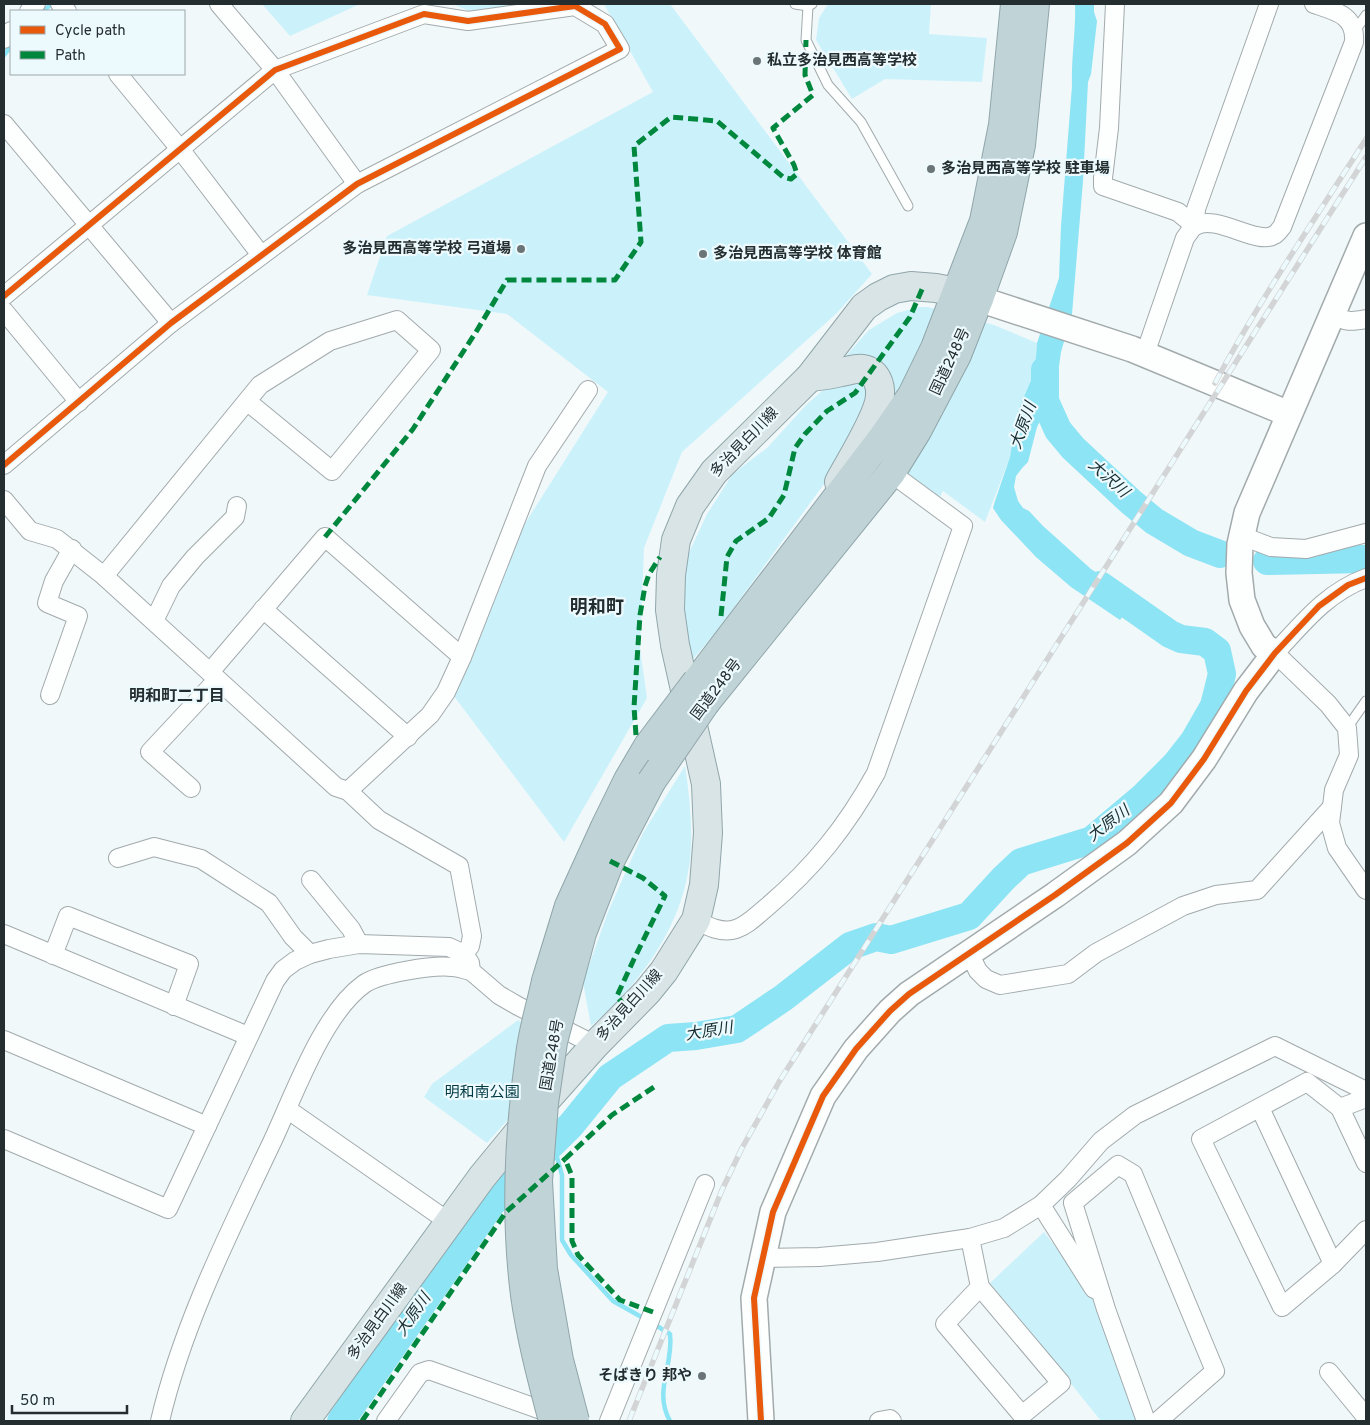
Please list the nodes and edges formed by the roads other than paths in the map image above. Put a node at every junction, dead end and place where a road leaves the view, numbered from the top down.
1 (219, 4) edge
2 (795, 4) edge
3 (1015, 4) edge
4 (1034, 4) edge
5 (1115, 4) edge
6 (1269, 4) edge
7 (1314, 4) edge
8 (810, 5) edge
9 (1366, 15) edge
10 (1355, 31) junction
11 (275, 70) junction
12 (119, 75) edge
13 (4, 124) edge
14 (180, 149) junction
15 (357, 184) junction
16 (908, 206) dead end
17 (89, 225) junction
18 (1195, 226) junction
19 (1366, 236) edge
20 (261, 255) junction
21 (4, 296) edge
22 (968, 296) junction
23 (4, 311) edge
24 (1332, 314) junction
25 (1366, 319) edge
26 (171, 323) junction
27 (1138, 352) junction
28 (810, 377) junction
29 (588, 390) dead end
30 (79, 402) junction
31 (248, 402) junction
32 (1289, 414) junction
33 (4, 465) edge
34 (891, 473) junction
35 (4, 500) edge
36 (237, 506) dead end
37 (815, 526) junction
38 (1366, 533) edge
39 (1242, 536) junction
40 (72, 549) junction
41 (104, 576) junction
42 (1366, 578) edge
43 (263, 609) junction
44 (154, 621) junction
45 (1275, 653) junction
46 (462, 657) junction
47 (214, 676) junction
48 (702, 692) junction
49 (50, 695) dead end
50 (1366, 701) edge
51 (1347, 728) junction
52 (408, 737) junction
53 (192, 788) dead end
54 (348, 792) junction
55 (1332, 807) junction
56 (118, 858) dead end
57 (311, 880) dead end
58 (1366, 890) edge
59 (696, 920) junction
60 (4, 934) edge
61 (359, 944) junction
62 (969, 953) junction
63 (53, 954) junction
64 (310, 954) junction
65 (464, 954) junction
66 (471, 971) junction
67 (557, 983) junction
68 (174, 1006) junction
69 (248, 1036) junction
70 (4, 1040) edge
71 (595, 1045) junction
72 (1366, 1091) edge
73 (1366, 1098) edge
74 (1260, 1108) junction
75 (1340, 1108) junction
76 (287, 1109) junction
77 (207, 1126) junction
78 (4, 1138) edge
79 (1366, 1163) edge
80 (705, 1184) dead end
81 (1041, 1206) junction
82 (449, 1222) junction
83 (1366, 1230) edge
84 (970, 1238) junction
85 (763, 1258) junction
86 (1333, 1264) junction
87 (980, 1286) junction
88 (1106, 1308) junction
89 (1329, 1372) dead end
90 (1366, 1417) edge
91 (160, 1421) edge
92 (306, 1421) edge
93 (386, 1421) edge
94 (553, 1421) edge
95 (574, 1421) edge
96 (610, 1421) edge
97 (762, 1421) edge
98 (879, 1421) edge
99 (892, 1421) edge
100 (1146, 1421) edge
101 (1158, 1421) edge

1 - 11 street
2 - 8 lane
3 - 22 highway, 国道248号
4 - 22 highway, 国道248号
5 - 18 street
6 - 18 street
7 - 10 street
8 - 16 lane
9 - 10 lane
10 - 18 street
11 - 14 street
11 - 15 street
11 - 15 street
12 - 14 street
13 - 17 street
14 - 17 street
14 - 20 street
15 - 20 street
17 - 21 street
17 - 26 street
18 - 27 street
19 - 24 street
20 - 26 street
22 - 27 street
22 - 28 main road, 多治見白川線
22 - 34 highway, 国道248号
22 - 37 highway, 国道248号
23 - 30 street
24 - 25 street
24 - 32 street
26 - 30 street
27 - 32 street
28 - 37 main road
28 - 59 main road, 多治見白川線
29 - 46 street
30 - 33 street
31 - 31 street
31 - 41 street
32 - 39 street
34 - 48 highway, 国道248号
34 - 59 street
35 - 40 street
36 - 44 street
37 - 48 highway, 国道248号
38 - 39 street
39 - 45 street
40 - 41 street
40 - 49 street
41 - 44 street
42 - 45 street
43 - 46 street
43 - 47 street
43 - 52 street
44 - 47 street
45 - 51 street
45 - 62 street
46 - 52 street
47 - 53 street
47 - 54 street
48 - 67 highway, 国道248号, bridge
48 - 67 highway, 国道248号, bridge
50 - 51 lane
51 - 55 street
52 - 54 street
54 - 65 street
55 - 58 street
55 - 62 street
56 - 64 street
57 - 61 street
59 - 71 main road, 多治見白川線
60 - 63 street
61 - 64 street
61 - 65 street
62 - 85 street
63 - 68 street
63 - 68 street
64 - 69 street
65 - 66 street
66 - 71 street
66 - 76 street
67 - 94 highway, 国道248号, bridge
67 - 95 highway, 国道248号, bridge
68 - 69 street
69 - 77 street
70 - 77 street
71 - 82 main road, 多治見白川線
72 - 81 street
73 - 75 street
74 - 75 street
74 - 86 street
74 - 86 street
75 - 79 street
76 - 82 street
76 - 91 street
77 - 78 street
80 - 96 street
81 - 84 street
81 - 88 street
82 - 92 main road, 多治見白川線
83 - 86 street
84 - 85 street
84 - 87 street
85 - 97 street
87 - 87 street
88 - 100 street
88 - 101 street
89 - 90 street
93 - 95 street
98 - 99 street

